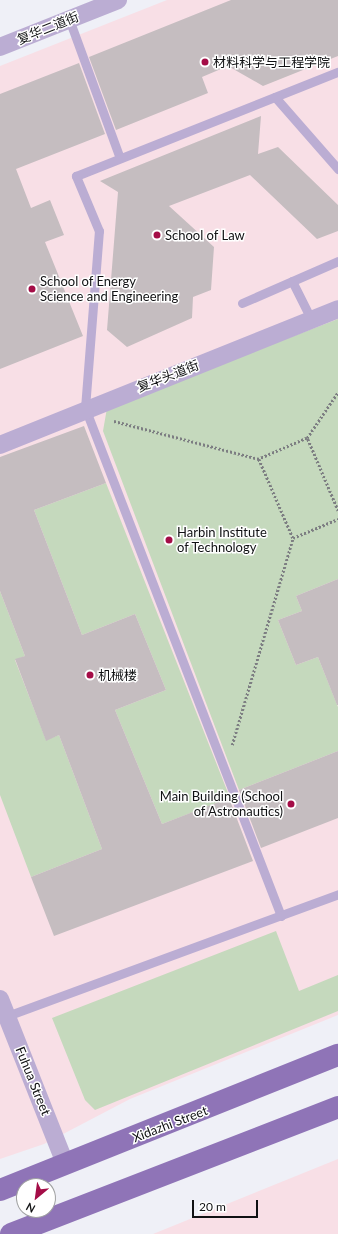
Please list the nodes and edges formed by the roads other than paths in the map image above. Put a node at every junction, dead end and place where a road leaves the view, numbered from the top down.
1 (118, 0) edge
2 (69, 19) junction
3 (0, 47) edge
4 (338, 72) edge
5 (275, 97) junction
6 (120, 158) junction
7 (338, 169) edge
8 (338, 261) edge
9 (292, 281) junction
10 (242, 303) dead end
11 (338, 309) edge
12 (311, 319) junction
13 (85, 408) junction
14 (0, 445) edge
15 (338, 894) edge
16 (281, 916) junction
17 (0, 999) edge
18 (7, 1016) junction
19 (338, 1055) edge
20 (338, 1107) edge
21 (65, 1163) junction
22 (0, 1190) edge
23 (11, 1234) edge

1 - 2 street, 复华二道街
2 - 3 street, 复华二道街
2 - 6 lane
4 - 5 lane
5 - 6 lane
5 - 7 lane
6 - 13 lane
8 - 9 lane
9 - 10 lane
9 - 12 lane
11 - 12 street, 复华头道街
12 - 13 street, 复华头道街
13 - 14 street, 复华头道街
13 - 16 lane
15 - 16 lane
16 - 18 lane
17 - 18 street, Fuhua Street
18 - 21 street, Fuhua Street
19 - 21 main road, Xidazhi Street
20 - 23 main road
21 - 22 main road, Xidazhi Street

